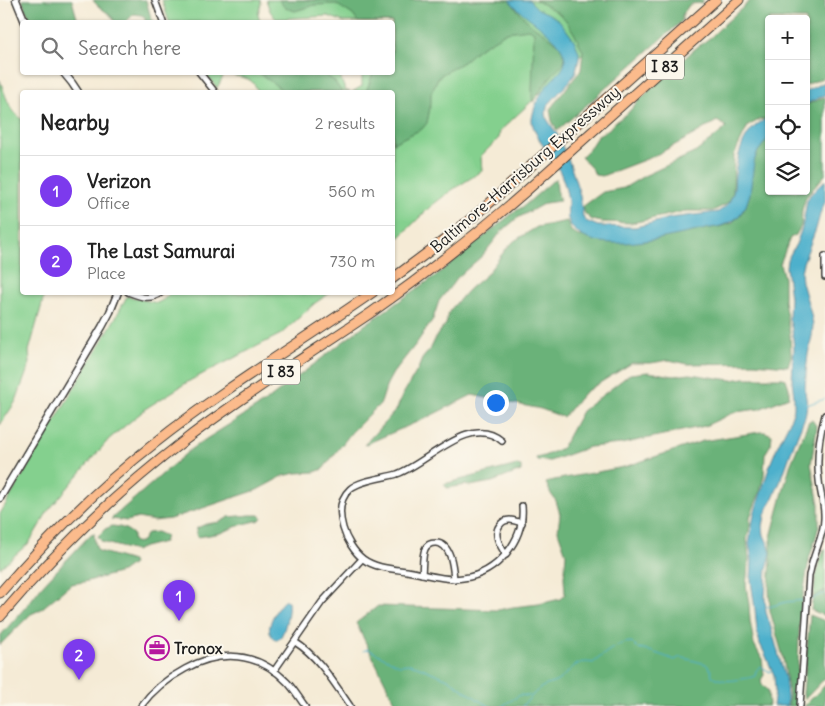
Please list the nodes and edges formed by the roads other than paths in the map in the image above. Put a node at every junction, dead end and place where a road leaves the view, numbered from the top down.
1 (16, 0) edge
2 (156, 0) edge
3 (716, 0) edge
4 (739, 0) edge
5 (24, 20) edge
6 (162, 20) edge
7 (65, 75) edge
8 (201, 75) edge
9 (77, 90) edge
10 (213, 90) edge
11 (825, 256) edge
12 (395, 277) edge
13 (825, 277) edge
14 (117, 295) edge
15 (138, 295) edge
16 (158, 295) edge
17 (369, 295) edge
18 (395, 295) edge
19 (395, 295) edge
20 (825, 415) edge
21 (502, 441) dead end
22 (0, 498) edge
23 (522, 506) dead end
24 (522, 523) junction
25 (823, 539) edge
26 (506, 555) junction
27 (362, 559) junction
28 (422, 574) junction
29 (454, 578) junction
30 (0, 593) edge
31 (0, 617) edge
32 (295, 642) junction
33 (274, 671) junction
34 (141, 706) edge
35 (305, 706) edge
36 (350, 706) edge
37 (800, 706) edge

1 - 5 street
2 - 6 street
3 - 12 highway, Baltimore-Harrisburg Expressway / I 83
4 - 18 highway, Baltimore-Harrisburg Expressway / I 83
7 - 9 street
8 - 10 street
11 - 13 street
14 - 22 street
15 - 16 street
17 - 30 highway, I 83
19 - 31 highway, Baltimore-Harrisburg Expressway / I 83
20 - 25 street
21 - 27 street
23 - 24 street
24 - 26 street
24 - 26 street
25 - 37 street
26 - 29 street
27 - 28 street
27 - 32 street
28 - 29 street
28 - 29 street
32 - 33 street
32 - 36 street
33 - 34 street
33 - 35 street

